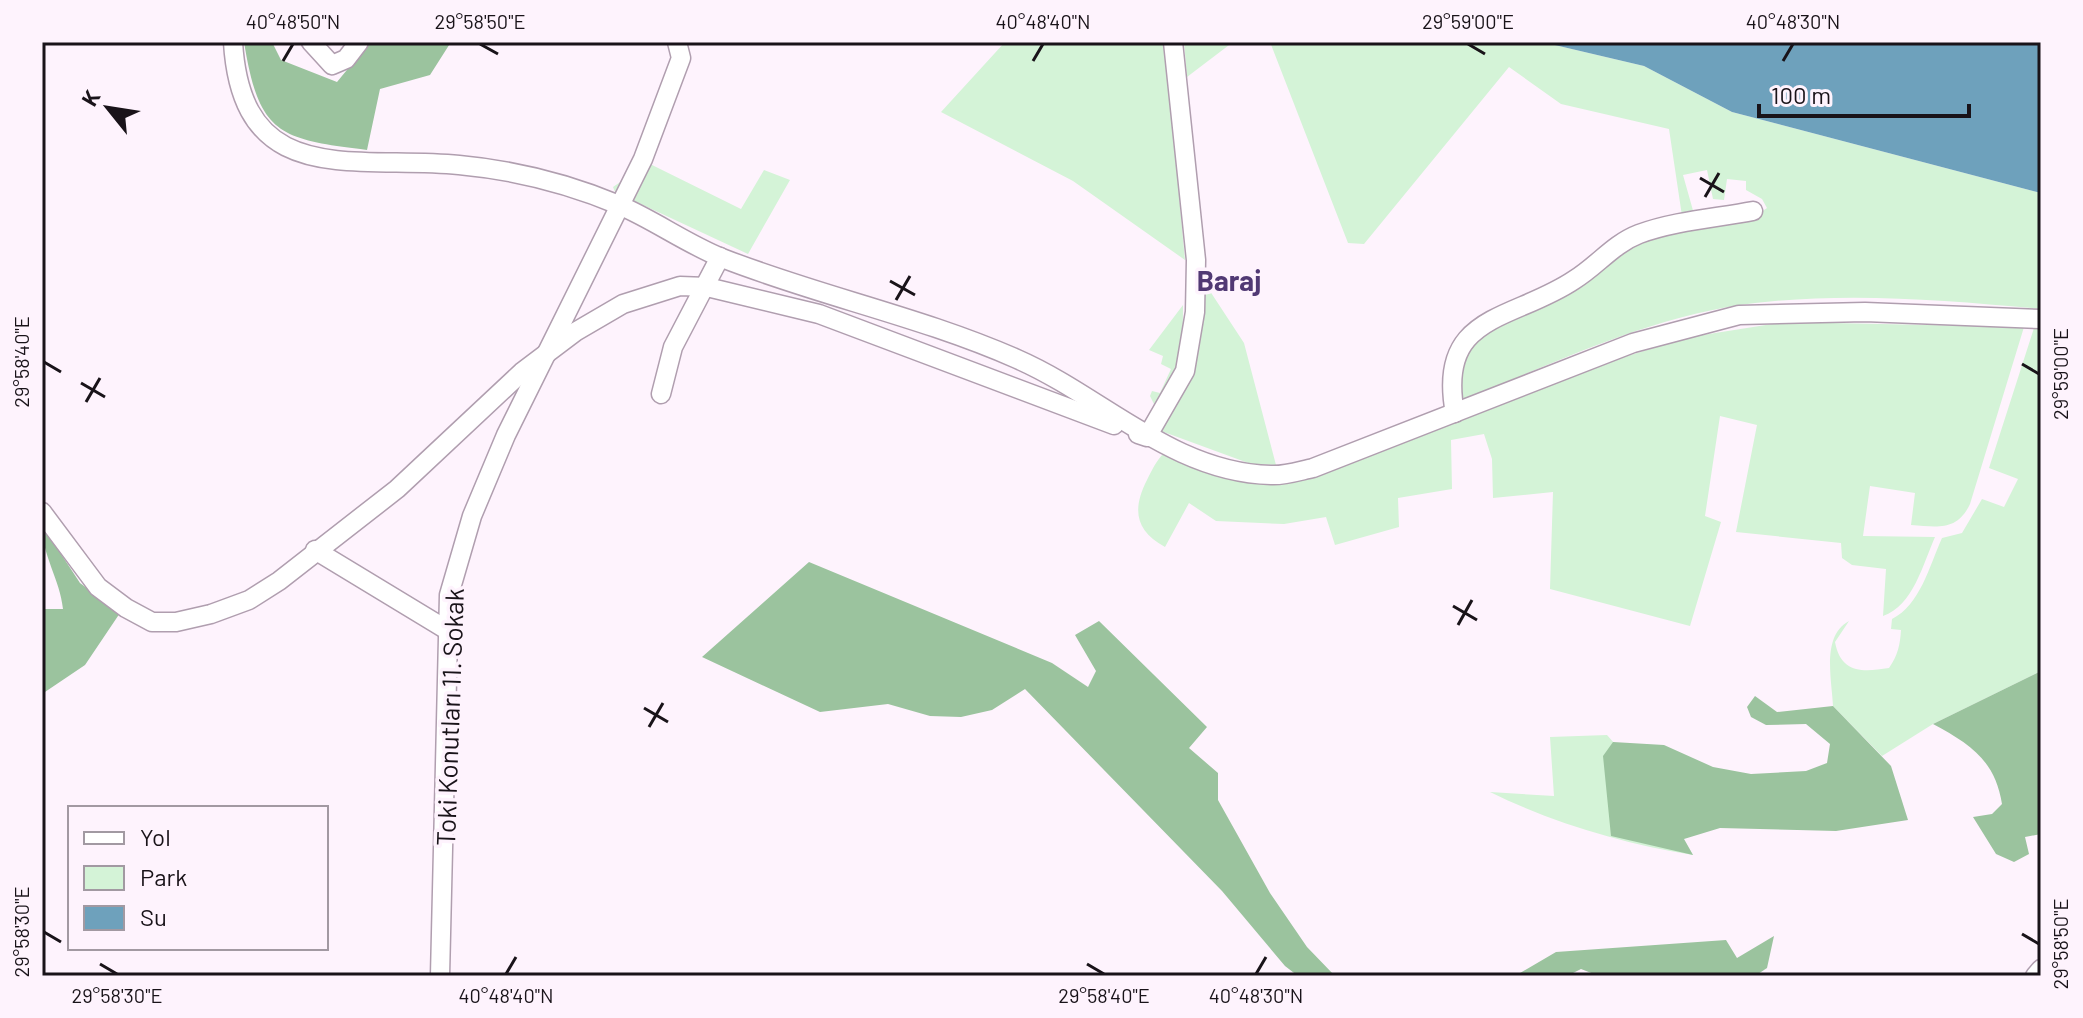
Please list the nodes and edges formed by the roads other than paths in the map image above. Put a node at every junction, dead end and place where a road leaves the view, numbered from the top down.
1 (233, 42) edge
2 (311, 42) edge
3 (359, 42) edge
4 (677, 42) edge
5 (1173, 42) edge
6 (618, 204) junction
7 (1753, 211) dead end
8 (720, 257) junction
9 (707, 287) junction
10 (2041, 319) edge
11 (549, 352) junction
12 (661, 394) dead end
13 (1455, 413) junction
14 (1147, 437) junction
15 (42, 512) edge
16 (315, 550) junction
17 (447, 630) junction
18 (2041, 969) edge
19 (440, 976) edge
20 (2035, 976) edge

1 - 6 street
2 - 3 street
4 - 6 street, Toki Konutları 11. Sokak
5 - 14 street
6 - 8 street
6 - 11 street, Toki Konutları 11. Sokak
7 - 13 street
8 - 9 street
8 - 14 street
9 - 11 street
9 - 12 street
9 - 14 street
10 - 13 street
11 - 16 street
11 - 17 street, Toki Konutları 11. Sokak
13 - 14 street
15 - 16 street
16 - 17 street
17 - 19 street, Toki Konutları 11. Sokak
18 - 20 street

